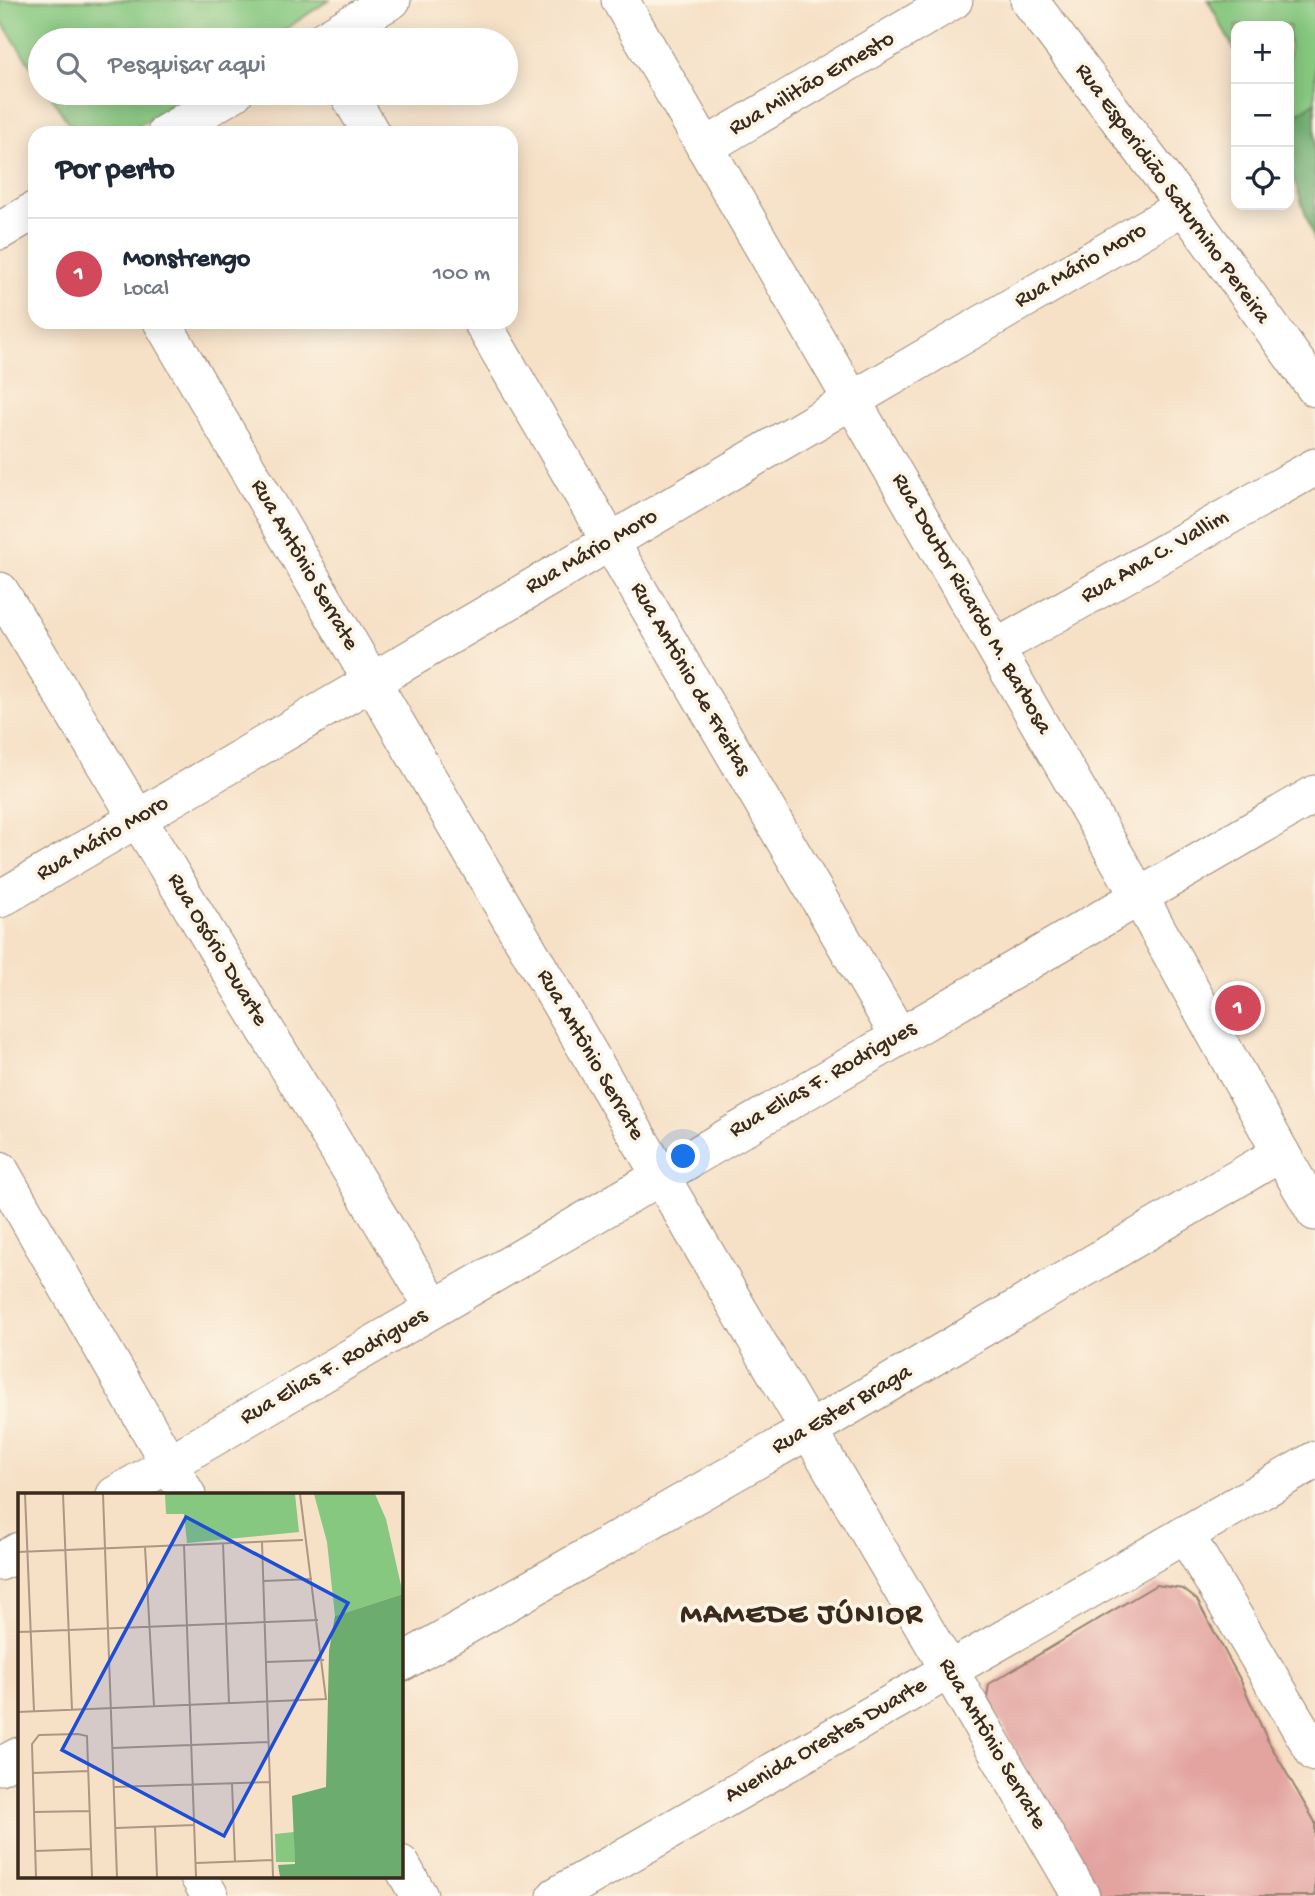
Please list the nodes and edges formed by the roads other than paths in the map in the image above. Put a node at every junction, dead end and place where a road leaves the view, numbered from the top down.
1 (392, 0) edge
2 (620, 0) edge
3 (954, 0) edge
4 (1028, 0) edge
5 (344, 28) edge
6 (214, 105) edge
7 (355, 105) edge
8 (178, 126) edge
9 (368, 126) edge
10 (705, 147) junction
11 (1184, 206) junction
12 (28, 214) edge
13 (0, 231) edge
14 (166, 329) edge
15 (486, 329) edge
16 (1315, 388) edge
17 (852, 400) junction
18 (1315, 467) edge
19 (610, 542) junction
20 (0, 591) edge
21 (996, 648) junction
22 (372, 681) junction
23 (1315, 794) edge
24 (138, 818) junction
25 (1139, 895) junction
26 (0, 899) edge
27 (899, 1036) junction
28 (1281, 1153) junction
29 (0, 1170) edge
30 (660, 1176) junction
31 (1315, 1212) edge
32 (434, 1308) junction
33 (809, 1430) junction
34 (1315, 1460) edge
35 (169, 1464) junction
36 (118, 1493) edge
37 (186, 1493) edge
38 (1185, 1534) junction
39 (18, 1552) edge
40 (0, 1562) edge
41 (402, 1662) edge
42 (949, 1670) junction
43 (1315, 1753) edge
44 (18, 1757) edge
45 (0, 1766) edge
46 (402, 1866) edge
47 (200, 1878) edge
48 (210, 1896) edge
49 (419, 1896) edge
50 (556, 1896) edge
51 (1081, 1896) edge

1 - 5 street
2 - 10 street, Rua Doutor Ricardo M. Barbosa
3 - 10 street, Rua Militão Ernesto
4 - 11 street, Rua Esperidião Saturnino Pereira
6 - 8 street
7 - 9 street
10 - 17 street, Rua Doutor Ricardo M. Barbosa
11 - 16 street, Rua Esperidião Saturnino Pereira
11 - 17 street, Rua Mário Moro
12 - 13 street
14 - 22 street, Rua Antônio Serrate
15 - 19 street, Rua Antônio de Freitas
17 - 19 street, Rua Mário Moro
17 - 21 street, Rua Doutor Ricardo M. Barbosa
18 - 21 street, Rua Ana C. Vallim
19 - 22 street, Rua Mário Moro
19 - 27 street, Rua Antônio de Freitas
20 - 24 street, Rua Osório Duarte
21 - 25 street, Rua Doutor Ricardo M. Barbosa
22 - 24 street, Rua Mário Moro
22 - 30 street, Rua Antônio Serrate
23 - 25 street, Rua Elias F. Rodrigues
24 - 26 street, Rua Mário Moro
24 - 32 street, Rua Osório Duarte
25 - 27 street, Rua Elias F. Rodrigues
25 - 28 street, Rua Doutor Ricardo M. Barbosa
27 - 30 street, Rua Elias F. Rodrigues
28 - 31 street, Rua Doutor Ricardo M. Barbosa
28 - 33 street, Rua Ester Braga
29 - 35 street
30 - 32 street, Rua Elias F. Rodrigues
30 - 33 street, Rua Antônio Serrate
32 - 35 street, Rua Elias F. Rodrigues
33 - 41 street, Rua Ester Braga
33 - 42 street, Rua Antônio Serrate
34 - 38 street, Avenida Orestes Duarte
35 - 36 street, Rua Elias F. Rodrigues
35 - 37 street
38 - 42 street, Avenida Orestes Duarte
38 - 43 street
39 - 40 street
42 - 50 street, Avenida Orestes Duarte
42 - 51 street, Rua Antônio Serrate
44 - 45 street
46 - 49 street
47 - 48 street

